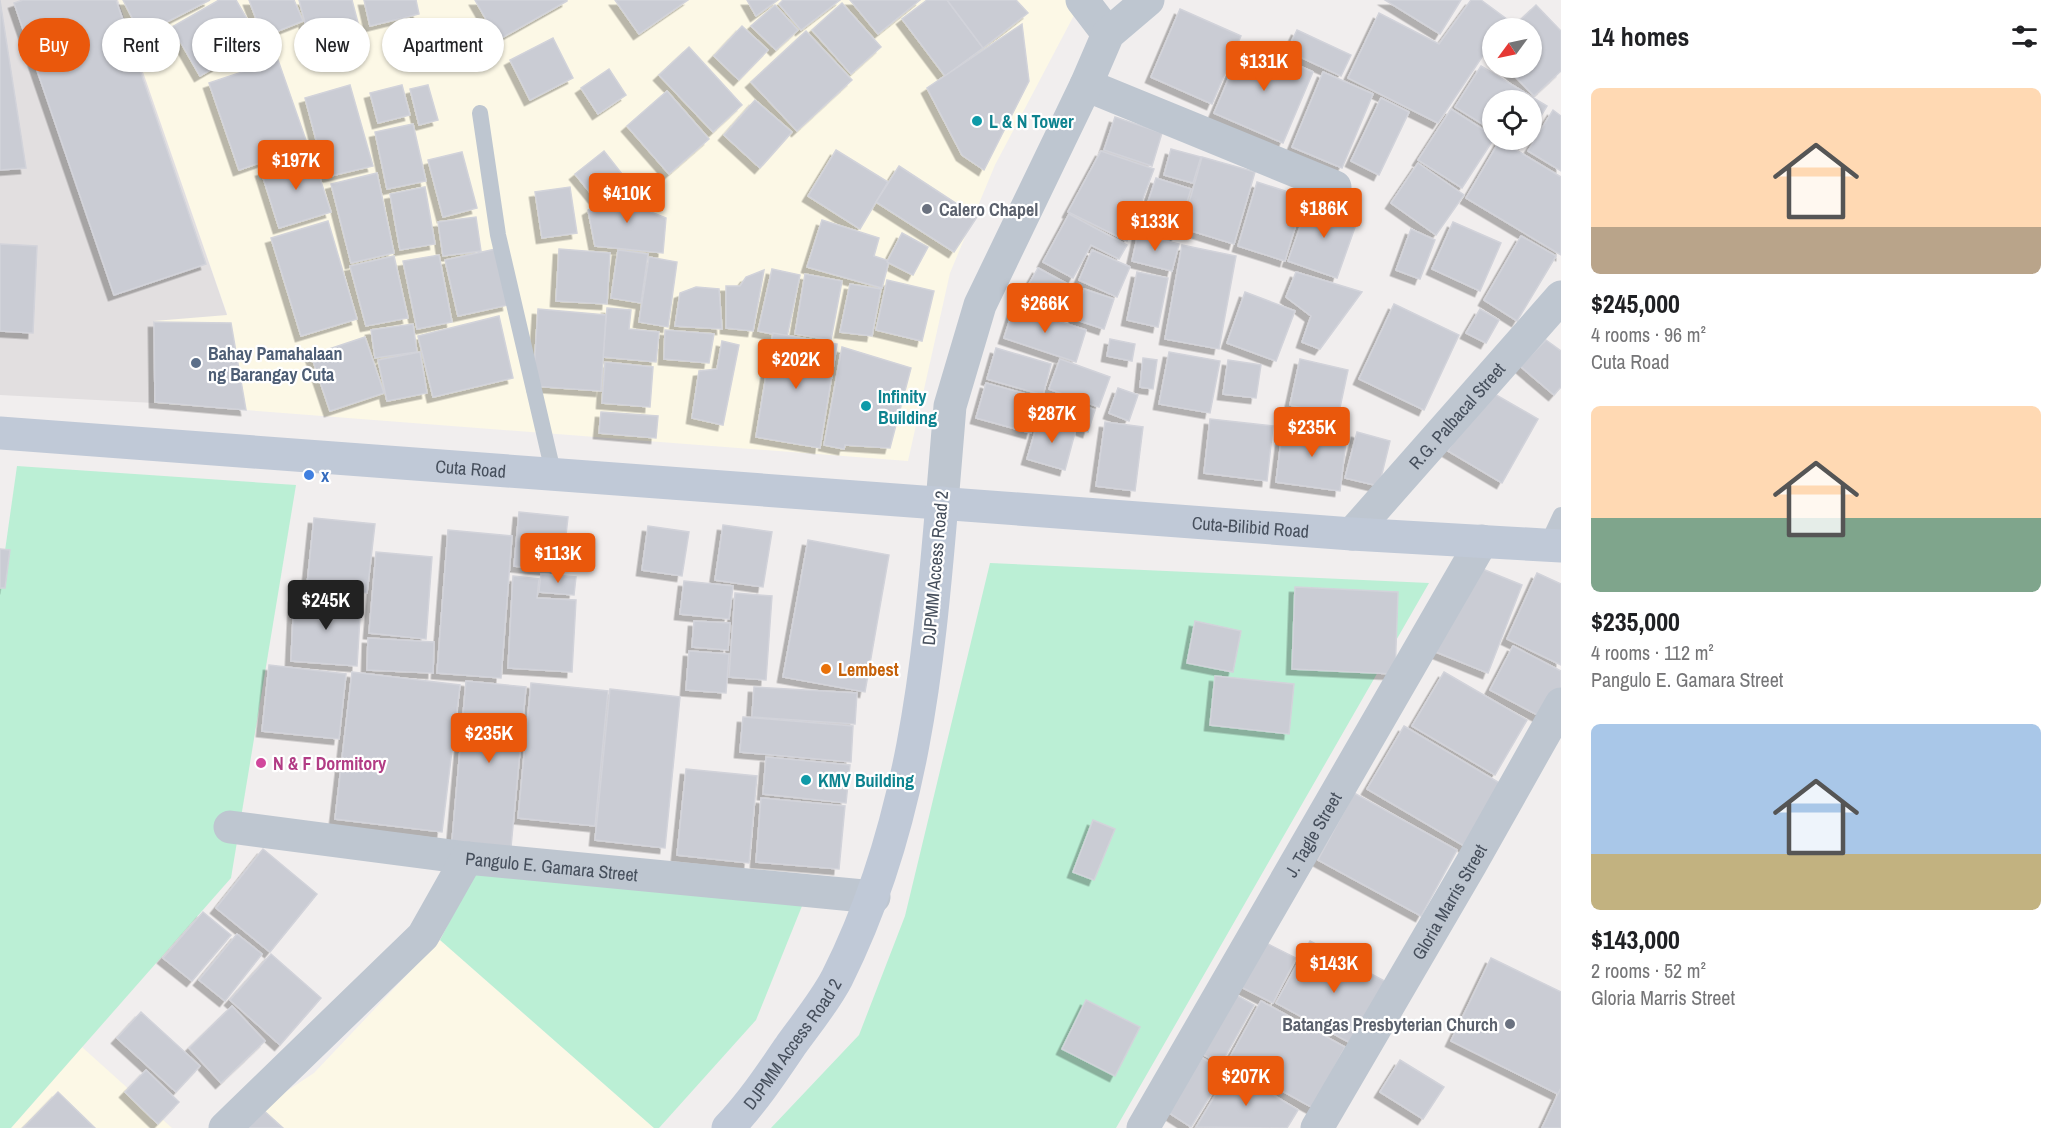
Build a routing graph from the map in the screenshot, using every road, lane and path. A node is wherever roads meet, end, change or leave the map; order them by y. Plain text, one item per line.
1 (1082, 0) edge
2 (1148, 0) edge
3 (1108, 34) junction
4 (1086, 85) junction
5 (480, 113) dead end
6 (1335, 187) dead end
7 (1561, 297) edge
8 (0, 433) edge
9 (554, 476) junction
10 (942, 503) junction
11 (1561, 515) edge
12 (1352, 534) junction
13 (1482, 542) junction
14 (1554, 545) edge
15 (1561, 704) edge
16 (230, 827) dead end
17 (467, 858) junction
18 (874, 897) junction
19 (225, 1128) edge
20 (728, 1128) edge
21 (1143, 1128) edge
22 (1317, 1128) edge

1 - 3 street
2 - 3 street
3 - 4 street, DJPMM Access Road 2
4 - 6 street
4 - 10 street, DJPMM Access Road 2
5 - 9 lane
7 - 12 street, R.G. Palbacal Street
8 - 9 street, Cuta Road
9 - 10 street, Cuta Road
10 - 12 street, Cuta-Bilibid Road
10 - 18 street, DJPMM Access Road 2
11 - 14 lane
12 - 13 street, Cuta-Bilibid Road
13 - 14 street, Cuta-Bilibid Road
13 - 21 street, J. Tagle Street
15 - 22 street, Gloria Marris Street
16 - 17 street, Pangulo E. Gamara Street
17 - 18 street, Pangulo E. Gamara Street
17 - 19 street
18 - 20 street, DJPMM Access Road 2

